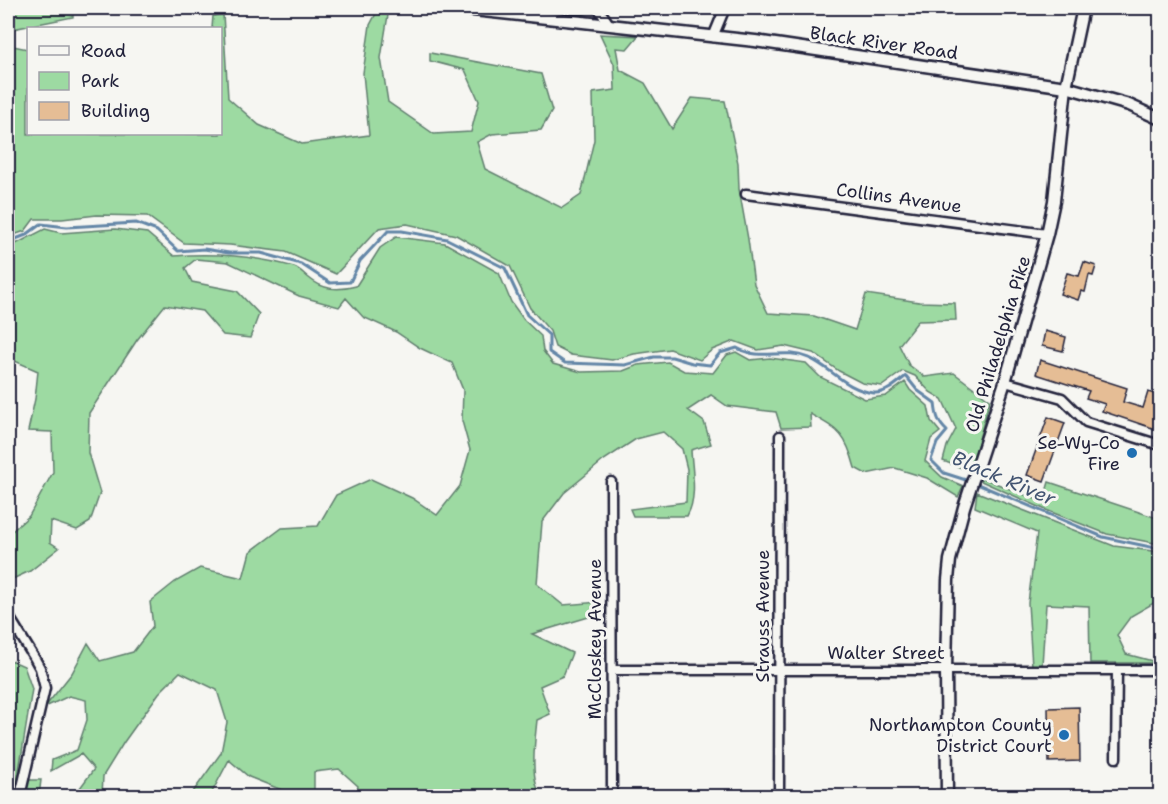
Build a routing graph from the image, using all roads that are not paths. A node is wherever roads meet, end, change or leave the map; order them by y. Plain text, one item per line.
1 (455, 8) edge
2 (598, 8) edge
3 (725, 8) edge
4 (1083, 8) edge
5 (609, 24) junction
6 (713, 36) junction
7 (1066, 87) junction
8 (1161, 119) edge
9 (746, 194) dead end
10 (1047, 234) junction
11 (1005, 382) junction
12 (780, 436) dead end
13 (1161, 445) edge
14 (611, 482) dead end
15 (8, 615) edge
16 (612, 670) junction
17 (779, 670) junction
18 (946, 670) junction
19 (1117, 670) junction
20 (1161, 670) edge
21 (1116, 758) dead end
22 (20, 796) edge
23 (612, 796) edge
24 (779, 796) edge
25 (947, 796) edge

1 - 5 street, Black River Road
2 - 5 street
3 - 6 street
4 - 7 street, Old Philadelphia Pike
5 - 6 street, Black River Road
6 - 7 street, Black River Road
7 - 8 street, Black River Road
7 - 10 street, Old Philadelphia Pike
9 - 10 street, Collins Avenue
10 - 11 street, Old Philadelphia Pike
11 - 13 street
11 - 18 street, Old Philadelphia Pike
12 - 17 street, Strauss Avenue
14 - 16 street, McCloskey Avenue
15 - 22 street
16 - 17 street, Walter Street
16 - 23 street, McCloskey Avenue
17 - 18 street, Walter Street
17 - 24 street, Strauss Avenue
18 - 19 street, Walter Street
18 - 25 street, Old Philadelphia Pike
19 - 20 street, Walter Street
19 - 21 street

